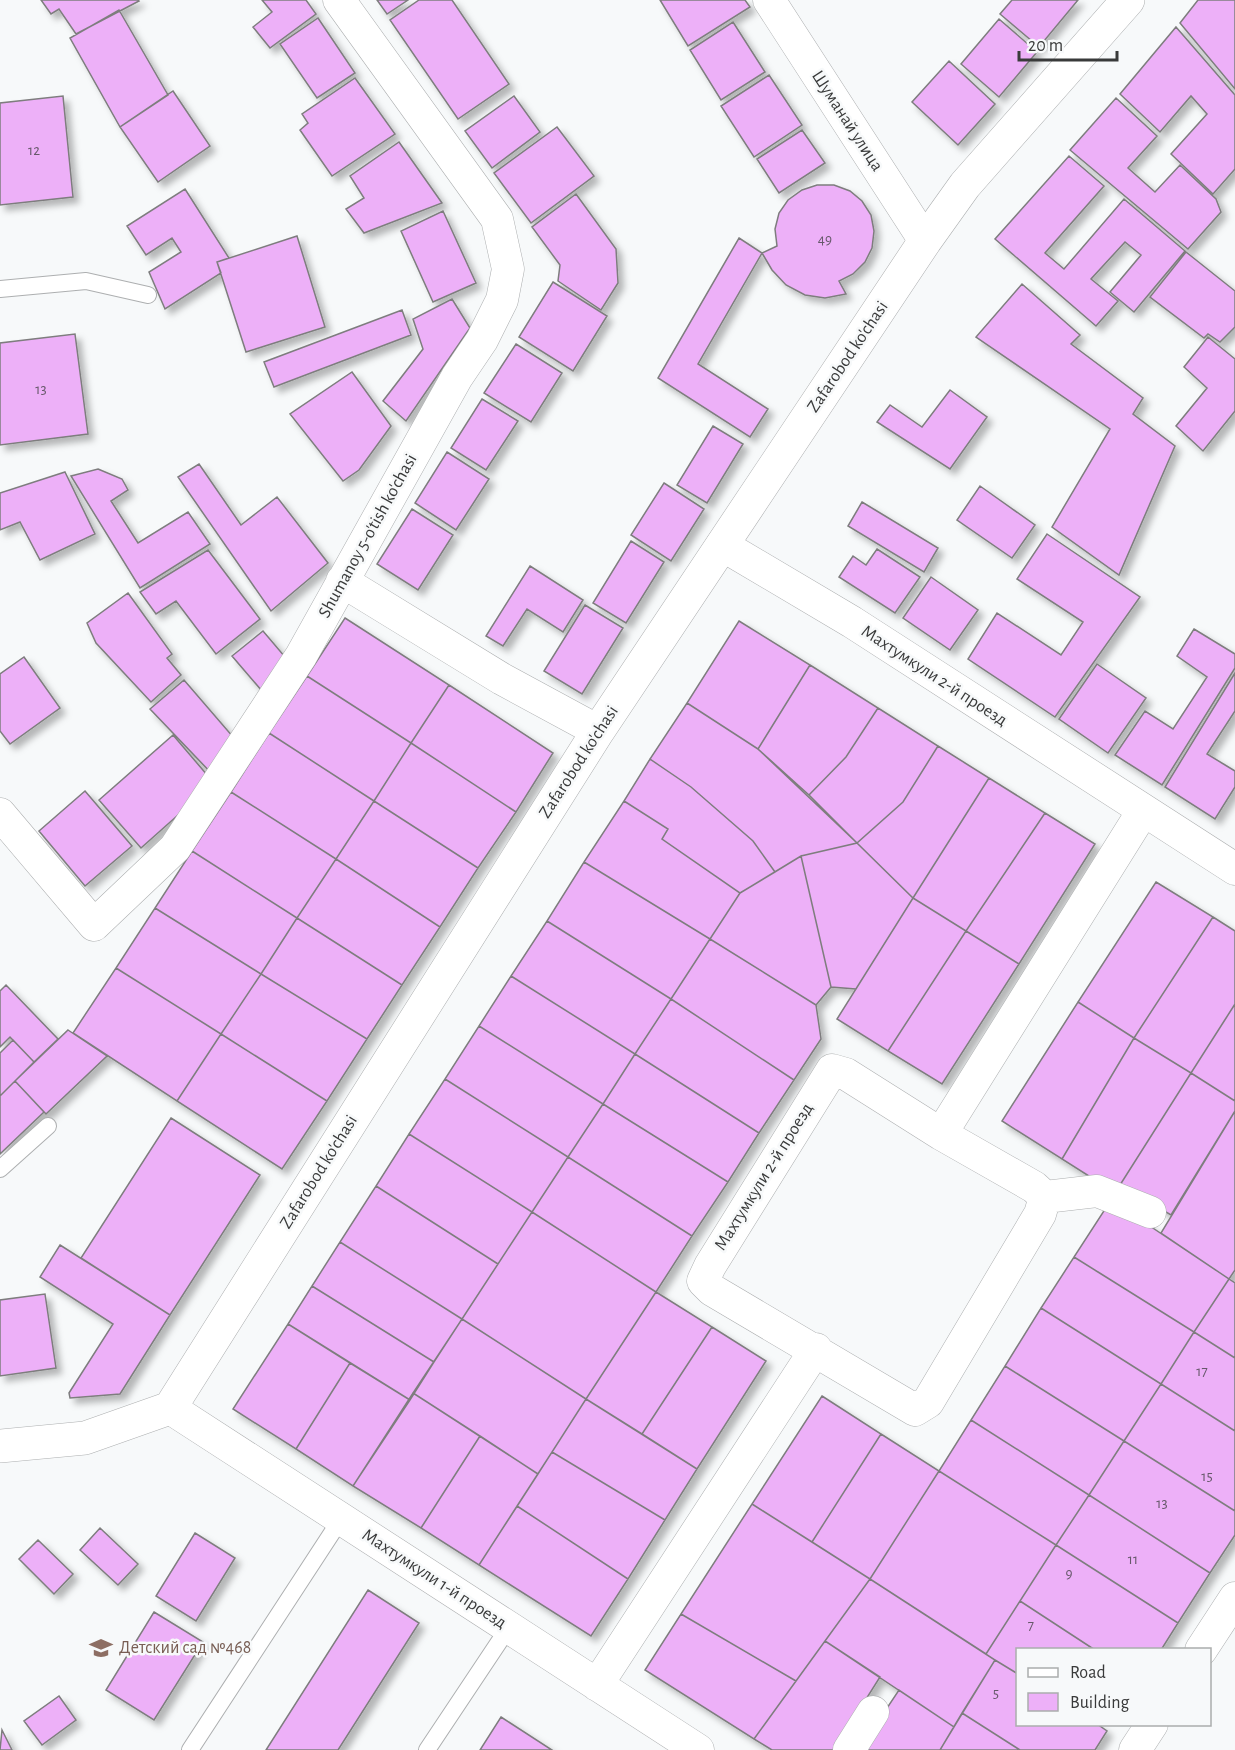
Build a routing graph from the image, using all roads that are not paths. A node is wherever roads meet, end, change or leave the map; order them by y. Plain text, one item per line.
1 (339, 0) edge
2 (769, 0) edge
3 (1128, 0) edge
4 (925, 242) junction
5 (0, 289) edge
6 (148, 295) dead end
7 (722, 545) junction
8 (342, 581) junction
9 (598, 731) junction
10 (1143, 811) junction
11 (0, 814) edge
12 (1231, 858) edge
13 (48, 1126) dead end
14 (940, 1134) junction
15 (0, 1169) edge
16 (1045, 1197) junction
17 (1150, 1212) dead end
18 (816, 1349) junction
19 (170, 1408) junction
20 (0, 1446) edge
21 (341, 1519) junction
22 (1235, 1598) edge
23 (508, 1627) junction
24 (1202, 1648) edge
25 (597, 1685) junction
26 (873, 1712) dead end
27 (1151, 1726) edge
28 (190, 1750) edge
29 (427, 1750) edge
30 (698, 1750) edge
31 (849, 1750) edge
32 (1135, 1750) edge

1 - 8 street, Shumanoy 5-o'tish ko'chasi
2 - 4 street, Шуманай улица
3 - 4 street, Zafarobod ko'chasi
4 - 7 street, Zafarobod ko'chasi
5 - 6 lane
7 - 9 street, Zafarobod ko'chasi
7 - 10 street, Махтумкули 2-й проезд
8 - 9 street
8 - 11 street, Shumanoy 5-o'tish ko'chasi
9 - 19 street, Zafarobod ko'chasi
10 - 12 street, Махтумкули 2-й проезд
10 - 14 street
13 - 15 lane
14 - 16 street, Махтумкули 2-й проезд
14 - 18 street, Махтумкули 2-й проезд
16 - 17 street
16 - 18 street, Махтумкули 2-й проезд
18 - 25 street
19 - 20 street
19 - 21 street, Махтумкули 1-й проезд
21 - 23 street, Махтумкули 1-й проезд
21 - 28 lane
22 - 24 street
23 - 25 street, Махтумкули 1-й проезд
23 - 29 lane
25 - 30 street, Махтумкули 1-й проезд
26 - 31 street
27 - 32 street

